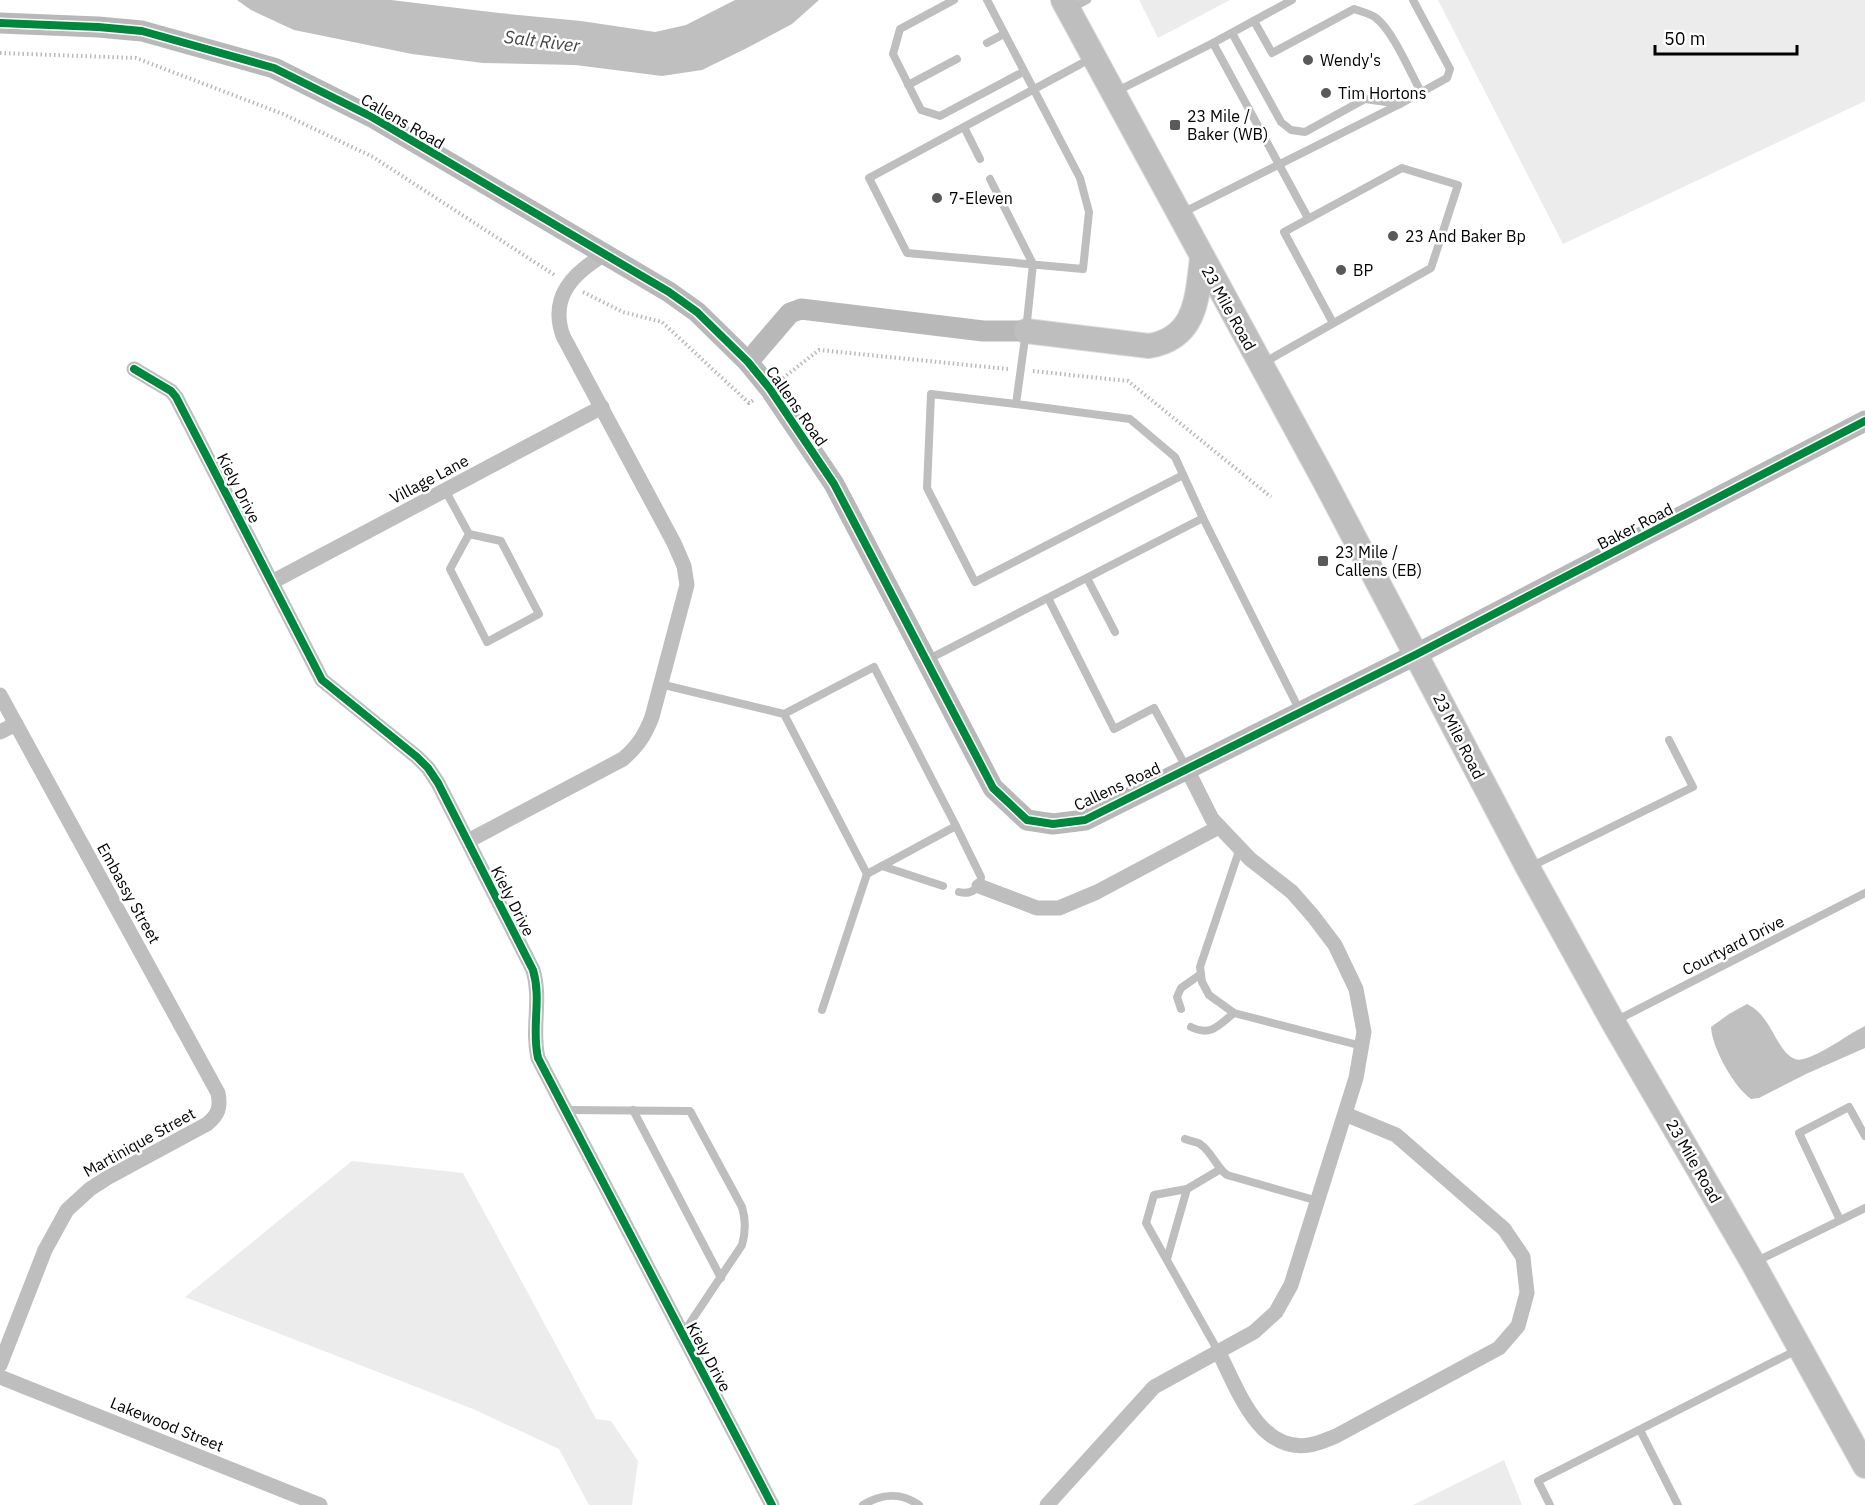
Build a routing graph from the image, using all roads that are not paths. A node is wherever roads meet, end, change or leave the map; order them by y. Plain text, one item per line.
1 (954, 0) edge
2 (987, 0) edge
3 (1292, 0) edge
4 (1413, 0) edge
5 (1073, 3) edge
6 (1254, 21) junction
7 (0, 23) edge
8 (1232, 33) junction
9 (1004, 34) junction
10 (987, 43) dead end
11 (1213, 43) junction
12 (1094, 57) junction
13 (957, 59) dead end
14 (1023, 72) junction
15 (908, 85) junction
16 (1032, 90) junction
17 (1421, 92) junction
18 (1114, 93) junction
19 (1400, 104) junction
20 (963, 127) junction
21 (980, 159) dead end
22 (1277, 164) junction
23 (990, 179) dead end
24 (1179, 215) junction
25 (1308, 218) junction
26 (605, 254) junction
27 (1202, 258) junction
28 (1033, 264) junction
29 (1333, 323) junction
30 (1026, 331) junction
31 (748, 362) junction
32 (1261, 365) junction
33 (134, 369) dead end
34 (1016, 404) junction
35 (602, 407) junction
36 (1865, 421) edge
37 (1183, 475) junction
38 (445, 490) junction
39 (1203, 518) junction
40 (469, 534) junction
41 (1088, 578) junction
42 (272, 582) junction
43 (1048, 598) junction
44 (1115, 632) dead end
45 (1417, 654) junction
46 (926, 661) junction
47 (660, 684) junction
48 (0, 695) edge
49 (1300, 712) junction
50 (784, 714) junction
51 (16, 724) junction
52 (0, 732) edge
53 (1670, 740) dead end
54 (1187, 769) junction
55 (956, 826) junction
56 (1219, 826) junction
57 (468, 841) junction
58 (1240, 848) junction
59 (882, 866) junction
60 (1528, 868) junction
61 (867, 874) junction
62 (943, 886) dead end
63 (979, 886) junction
64 (960, 892) dead end
65 (1865, 893) edge
66 (1201, 974) junction
67 (1181, 1009) dead end
68 (822, 1010) dead end
69 (1234, 1013) junction
70 (1613, 1022) junction
71 (1191, 1027) dead end
72 (1362, 1046) junction
73 (565, 1110) junction
74 (633, 1110) junction
75 (219, 1111) joint
76 (1345, 1113) junction
77 (1865, 1136) edge
78 (1185, 1139) dead end
79 (1219, 1170) junction
80 (1187, 1189) junction
81 (1318, 1201) junction
82 (1865, 1208) edge
83 (1840, 1220) junction
84 (1167, 1259) junction
85 (1753, 1263) junction
86 (721, 1278) junction
87 (682, 1335) junction
88 (1801, 1348) junction
89 (1218, 1351) junction
90 (0, 1365) edge
91 (0, 1377) edge
92 (1640, 1430) junction
93 (1865, 1466) edge
94 (1053, 1502) edge
95 (320, 1505) edge
96 (772, 1505) edge
97 (863, 1505) edge
98 (919, 1505) edge
99 (1550, 1505) edge
100 (1678, 1505) edge

1 - 15 lane
2 - 9 lane
3 - 6 lane
4 - 17 lane
5 - 12 main road, 23 Mile Road
6 - 8 lane
6 - 17 lane
7 - 26 street, Callens Road
8 - 11 lane
8 - 19 lane
9 - 10 lane
9 - 14 lane
11 - 18 lane
11 - 22 lane
12 - 16 lane
12 - 18 main road, 23 Mile Road
13 - 15 lane
14 - 15 lane
14 - 16 lane
16 - 20 lane
16 - 28 lane
17 - 19 lane
18 - 24 main road, 23 Mile Road
19 - 22 lane
20 - 21 lane
20 - 28 lane
22 - 24 lane
22 - 25 lane
23 - 28 lane
24 - 27 main road, 23 Mile Road
25 - 29 lane
25 - 29 lane
26 - 31 street, Callens Road
26 - 35 street
27 - 30 main road
27 - 32 main road, 23 Mile Road
28 - 30 lane
29 - 32 lane
30 - 31 street
30 - 34 lane
31 - 46 street, Callens Road
32 - 45 main road, 23 Mile Road
33 - 42 street, Kiely Drive
34 - 37 lane
34 - 37 lane
35 - 38 street, Village Lane
35 - 47 street
36 - 45 street, Baker Road
37 - 39 lane
38 - 40 lane
38 - 42 street, Village Lane
39 - 41 lane
39 - 49 lane
40 - 40 lane
41 - 43 lane
41 - 44 lane
42 - 57 street, Kiely Drive
43 - 46 lane
43 - 54 lane
45 - 49 street, Callens Road
45 - 60 main road, 23 Mile Road
46 - 54 street, Callens Road
47 - 50 lane
47 - 57 street
48 - 51 street, Embassy Street
49 - 54 street, Callens Road
50 - 55 lane
50 - 61 lane
51 - 52 street
51 - 75 street, Embassy Street
53 - 60 lane
54 - 56 street
55 - 59 lane
55 - 63 lane
56 - 58 street
56 - 63 street
57 - 73 street, Kiely Drive
58 - 66 lane
58 - 72 street
59 - 61 lane
59 - 62 lane
60 - 70 main road, 23 Mile Road
61 - 68 lane
63 - 64 lane
65 - 70 lane, Courtyard Drive
66 - 67 lane
66 - 69 lane
69 - 71 lane
69 - 72 lane
70 - 85 main road, 23 Mile Road
72 - 76 street
73 - 74 lane
73 - 87 street, Kiely Drive
74 - 86 lane
74 - 86 lane
75 - 90 street, Martinique Street
76 - 81 street
76 - 89 street
77 - 83 lane
78 - 79 lane
79 - 80 lane
79 - 81 lane
80 - 84 lane
80 - 84 lane
81 - 89 street
82 - 83 lane
83 - 85 lane
84 - 89 lane
85 - 88 main road, 23 Mile Road
86 - 87 lane
87 - 96 street, Kiely Drive
88 - 92 lane
88 - 93 main road, 23 Mile Road
89 - 94 street
91 - 95 street, Lakewood Street
92 - 99 lane
92 - 100 lane
97 - 98 lane

